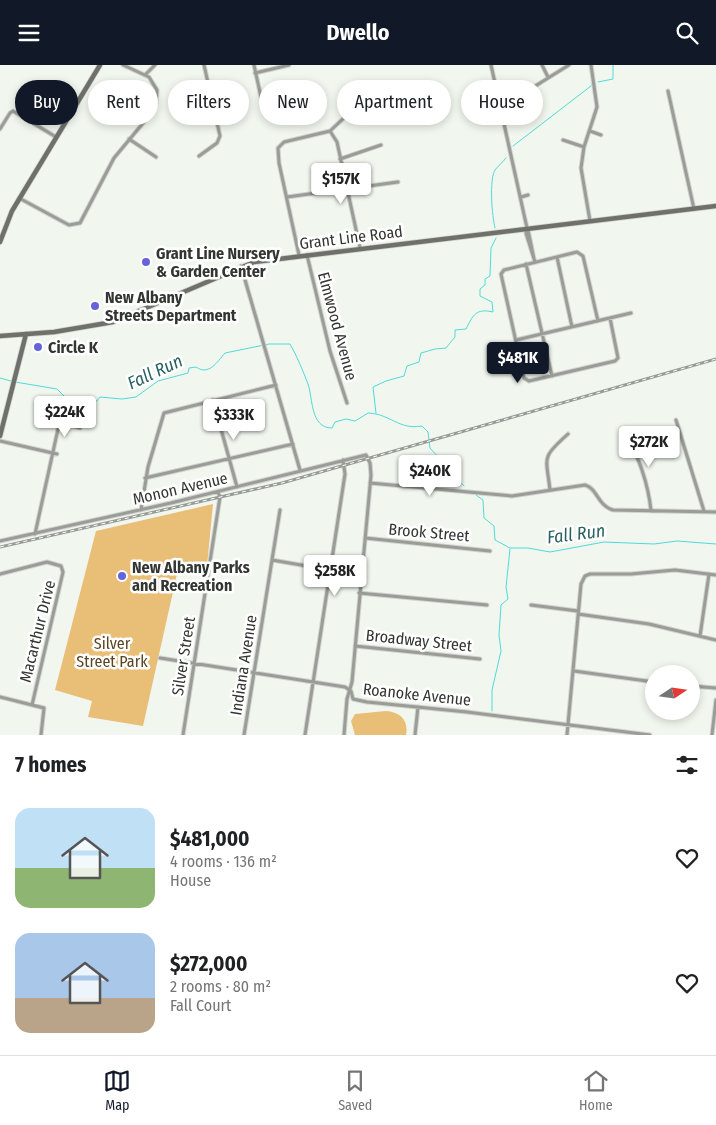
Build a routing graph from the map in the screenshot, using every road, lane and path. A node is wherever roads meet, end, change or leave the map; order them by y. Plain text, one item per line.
1 (100, 65) edge
2 (123, 65) edge
3 (155, 65) edge
4 (204, 65) edge
5 (254, 65) edge
6 (289, 65) edge
7 (491, 65) edge
8 (542, 65) edge
9 (569, 65) edge
10 (591, 65) edge
11 (255, 73) junction
12 (146, 75) junction
13 (548, 77) junction
14 (494, 80) edge
15 (543, 80) edge
16 (259, 90) edge
17 (668, 91) dead end
18 (337, 124) edge
19 (505, 125) edge
20 (0, 129) edge
21 (330, 131) junction
22 (590, 131) junction
23 (601, 135) dead end
24 (56, 137) junction
25 (129, 139) junction
26 (563, 140) dead end
27 (381, 145) dead end
28 (584, 147) junction
29 (199, 156) dead end
30 (156, 157) dead end
31 (340, 159) junction
32 (398, 183) dead end
33 (347, 189) junction
34 (528, 195) dead end
35 (287, 197) junction
36 (521, 197) junction
37 (19, 198) junction
38 (716, 206) edge
39 (694, 209) junction
40 (590, 221) junction
41 (528, 229) junction
42 (0, 242) edge
43 (360, 248) junction
44 (307, 254) junction
45 (299, 255) junction
46 (556, 257) junction
47 (534, 261) junction
48 (526, 265) junction
49 (241, 266) junction
50 (631, 313) dead end
51 (610, 318) junction
52 (598, 321) junction
53 (572, 327) junction
54 (26, 334) junction
55 (542, 334) junction
56 (0, 336) edge
57 (516, 340) junction
58 (552, 376) junction
59 (276, 385) junction
60 (214, 400) junction
61 (347, 403) dead end
62 (676, 420) dead end
63 (80, 428) dead end
64 (568, 434) dead end
65 (0, 436) edge
66 (623, 436) dead end
67 (0, 441) edge
68 (293, 444) junction
69 (52, 452) junction
70 (57, 454) dead end
71 (229, 458) junction
72 (343, 460) junction
73 (300, 470) junction
74 (145, 478) junction
75 (370, 483) junction
76 (237, 487) junction
77 (550, 490) junction
78 (218, 491) junction
79 (280, 509) dead end
80 (141, 510) junction
81 (652, 511) junction
82 (704, 511) junction
83 (716, 511) edge
84 (35, 534) junction
85 (364, 538) junction
86 (0, 541) edge
87 (490, 551) dead end
88 (272, 560) junction
89 (330, 570) junction
90 (0, 574) edge
91 (709, 574) junction
92 (716, 575) edge
93 (359, 593) junction
94 (487, 605) dead end
95 (531, 605) dead end
96 (578, 612) junction
97 (700, 636) junction
98 (716, 640) edge
99 (355, 647) junction
100 (160, 658) dead end
101 (480, 659) dead end
102 (194, 664) junction
103 (574, 671) junction
104 (254, 673) junction
105 (645, 681) edge
106 (313, 682) junction
107 (700, 687) edge
108 (716, 688) edge
109 (350, 690) junction
110 (0, 697) edge
111 (716, 700) edge
112 (32, 705) junction
113 (418, 707) junction
114 (568, 725) junction
115 (624, 733) edge
116 (41, 735) edge
117 (183, 735) edge
118 (244, 735) edge
119 (305, 735) edge
120 (344, 735) edge
121 (414, 735) edge
122 (567, 735) edge
123 (650, 735) edge
124 (712, 735) edge

1 - 24 main road
2 - 12 street
3 - 12 street
4 - 29 street
5 - 11 street
6 - 11 street
7 - 14 street
8 - 13 street
9 - 13 street
10 - 22 street
11 - 16 street
12 - 25 street
13 - 15 street
17 - 39 street
18 - 21 street
19 - 36 street
20 - 24 street
21 - 31 street
21 - 35 street
22 - 23 street
22 - 28 street
24 - 37 main road
25 - 30 street
25 - 37 street
26 - 28 street
27 - 31 street
28 - 40 street
31 - 33 street
32 - 33 street
33 - 35 street
33 - 43 street
34 - 36 street
35 - 45 street
36 - 41 street
37 - 42 main road
38 - 39 main road, Grant Line Road
39 - 40 main road, Grant Line Road
40 - 41 main road, Grant Line Road
41 - 43 main road, Grant Line Road
41 - 47 street
43 - 44 main road, Grant Line Road
44 - 45 main road, Grant Line Road
44 - 61 street, Elmwood Avenue
45 - 49 main road, Grant Line Road
46 - 47 street
46 - 52 street
46 - 53 street
47 - 48 street
48 - 55 street
48 - 57 street
49 - 54 main road, Grant Line Road
49 - 59 street
50 - 51 street
51 - 52 street
51 - 58 street
52 - 53 street
53 - 55 street
54 - 56 main road, Grant Line Road
54 - 65 main road
55 - 57 street
55 - 58 street
57 - 58 street
59 - 60 street
59 - 68 street
60 - 71 street
60 - 74 street
62 - 82 street
63 - 69 street
64 - 77 street
66 - 81 street
67 - 69 street
68 - 71 street
68 - 73 street
69 - 70 street
69 - 84 street
71 - 74 street
71 - 76 street
72 - 73 street, Monon Avenue
72 - 75 street, Monon Avenue
72 - 89 street
73 - 76 street, Monon Avenue
74 - 80 street
75 - 77 street
75 - 85 street
76 - 78 street, Monon Avenue
77 - 81 street
78 - 80 street, Monon Avenue
78 - 102 street, Silver Street
79 - 88 street, Indiana Avenue
80 - 84 street, Monon Avenue
81 - 82 street
82 - 83 street
84 - 86 street, Monon Avenue
85 - 87 street, Brook Street
85 - 93 street
88 - 89 street
88 - 104 street, Indiana Avenue
89 - 106 street
90 - 112 street, Macarthur Drive
91 - 92 street
91 - 96 street
91 - 97 street
93 - 94 street
93 - 99 street
95 - 96 street
96 - 97 street
96 - 103 street
97 - 98 street
99 - 101 street, Broadway Street
99 - 109 street
100 - 102 street, Roanoke Avenue
102 - 104 street, Roanoke Avenue
102 - 117 street, Silver Street
103 - 105 street
103 - 114 street
104 - 106 street, Roanoke Avenue
104 - 118 street, Indiana Avenue
106 - 109 street, Roanoke Avenue
106 - 119 street
107 - 108 street
109 - 113 street, Roanoke Avenue
109 - 120 street
110 - 112 street
111 - 124 street
112 - 116 street
113 - 114 street, Roanoke Avenue
113 - 121 street
114 - 115 street, Roanoke Avenue
114 - 122 street
115 - 123 street, Roanoke Avenue

